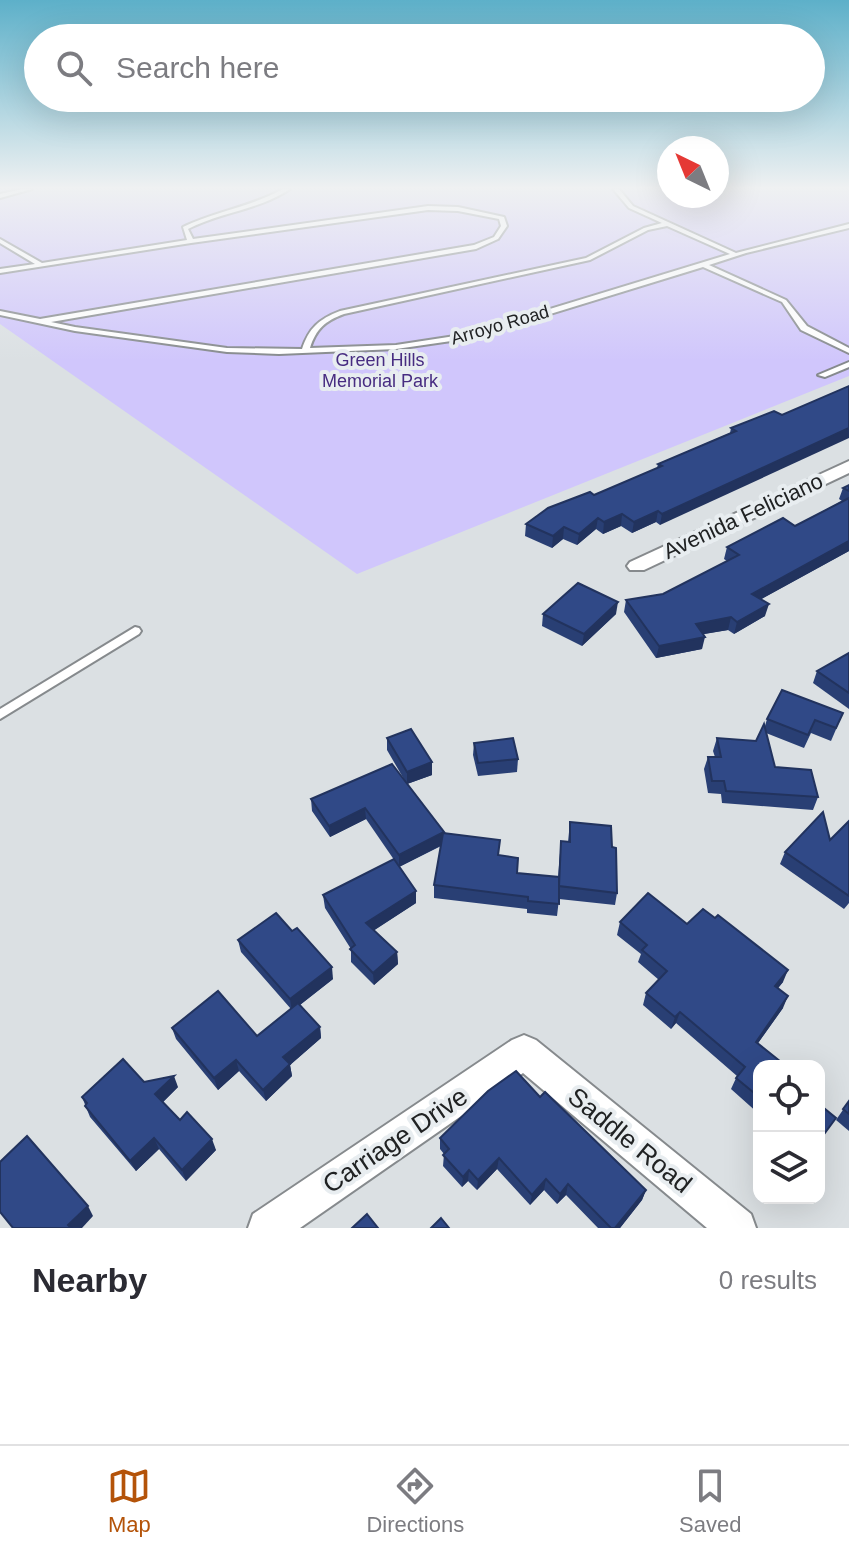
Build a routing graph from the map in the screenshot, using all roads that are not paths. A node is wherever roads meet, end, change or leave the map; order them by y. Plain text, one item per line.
1 (9, 246) edge
2 (156, 246) edge
3 (478, 246) edge
4 (613, 246) edge
5 (716, 246) edge
6 (770, 246) edge
7 (736, 255) junction
8 (40, 264) junction
9 (703, 265) junction
10 (0, 271) edge
11 (0, 313) edge
12 (37, 322) junction
13 (305, 351) junction
14 (849, 351) edge
15 (849, 364) edge
16 (822, 375) dead end
17 (849, 466) edge
18 (637, 566) dead end
19 (135, 631) dead end
20 (0, 715) edge
21 (524, 1052) joint
22 (267, 1228) edge
23 (737, 1228) edge

1 - 8 lane
2 - 8 lane
3 - 12 lane
4 - 13 lane
5 - 7 lane
6 - 7 lane, Arroyo Road
7 - 9 lane, Arroyo Road
8 - 10 lane
9 - 13 lane, Arroyo Road
9 - 14 lane
11 - 12 lane, Arroyo Road
12 - 13 lane, Arroyo Road
15 - 16 lane
17 - 18 street, Avenida Feliciano
19 - 20 lane
21 - 22 street, Carriage Drive
21 - 23 street, Saddle Road

